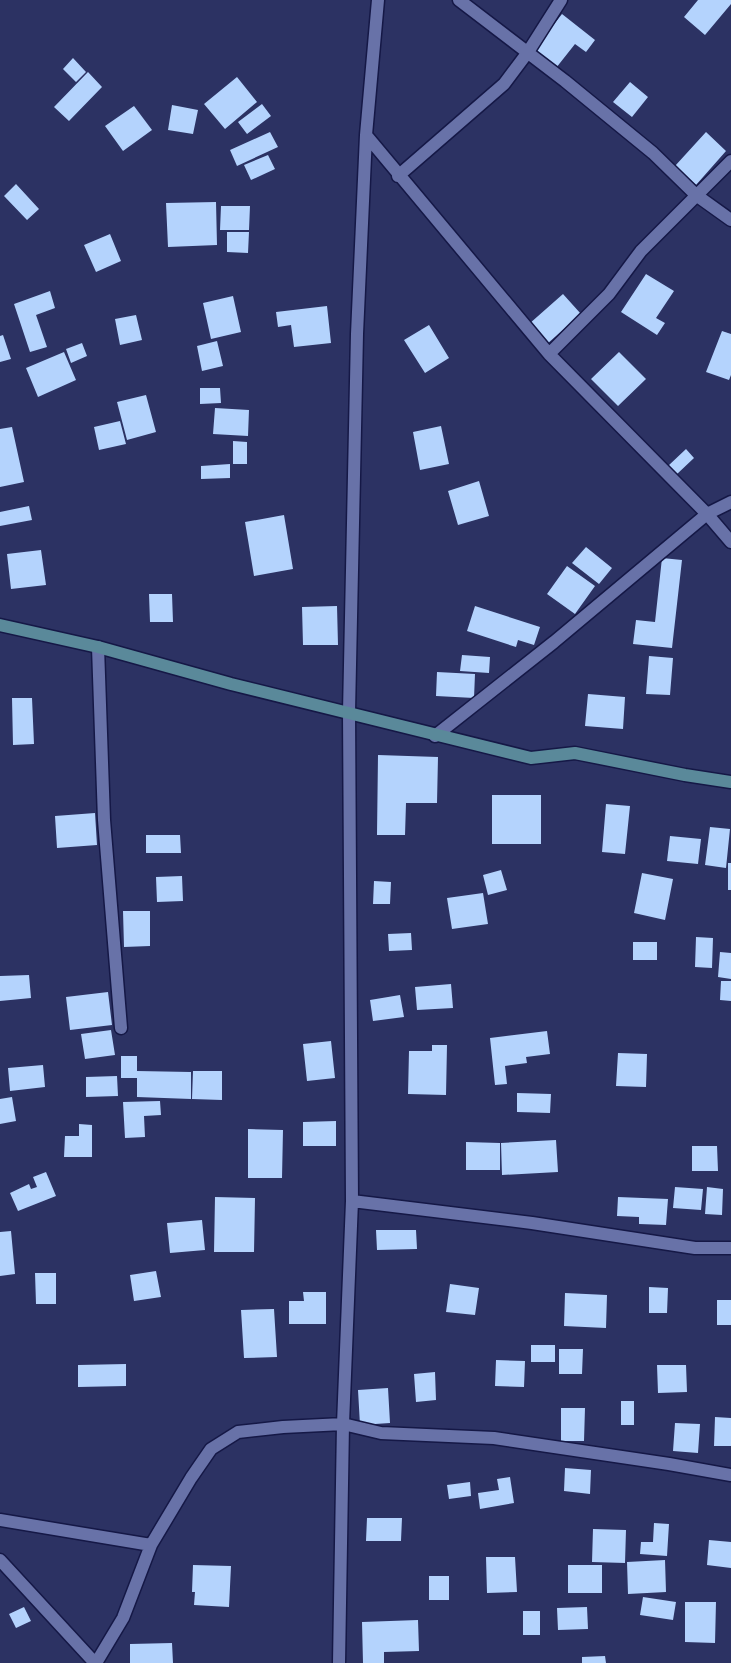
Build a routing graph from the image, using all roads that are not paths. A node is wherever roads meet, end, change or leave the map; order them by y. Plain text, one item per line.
1 (378, 0) edge
2 (459, 0) edge
3 (561, 0) edge
4 (528, 52) junction
5 (366, 135) junction
6 (731, 162) edge
7 (398, 176) junction
8 (696, 195) junction
9 (731, 220) edge
10 (549, 354) junction
11 (731, 502) edge
12 (707, 514) junction
13 (731, 542) edge
14 (1, 622) edge
15 (98, 648) junction
16 (349, 712) junction
17 (435, 736) junction
18 (731, 782) edge
19 (121, 1028) dead end
20 (352, 1201) junction
21 (731, 1248) edge
22 (343, 1424) junction
23 (731, 1475) edge
24 (0, 1520) edge
25 (151, 1544) junction
26 (0, 1560) edge
27 (96, 1663) edge
28 (339, 1663) edge

1 - 5 street
2 - 4 street
3 - 4 street
4 - 7 street
4 - 8 street
5 - 7 street
5 - 16 street
6 - 8 street
7 - 10 street
8 - 9 street
8 - 10 street
10 - 12 street
11 - 12 street
12 - 13 street
12 - 17 street
14 - 15 street
15 - 16 street
15 - 19 street
16 - 17 street
16 - 20 street
17 - 18 street
20 - 21 street
20 - 22 street
22 - 23 street
22 - 25 street
22 - 28 street
24 - 25 street
25 - 27 street
26 - 27 street

